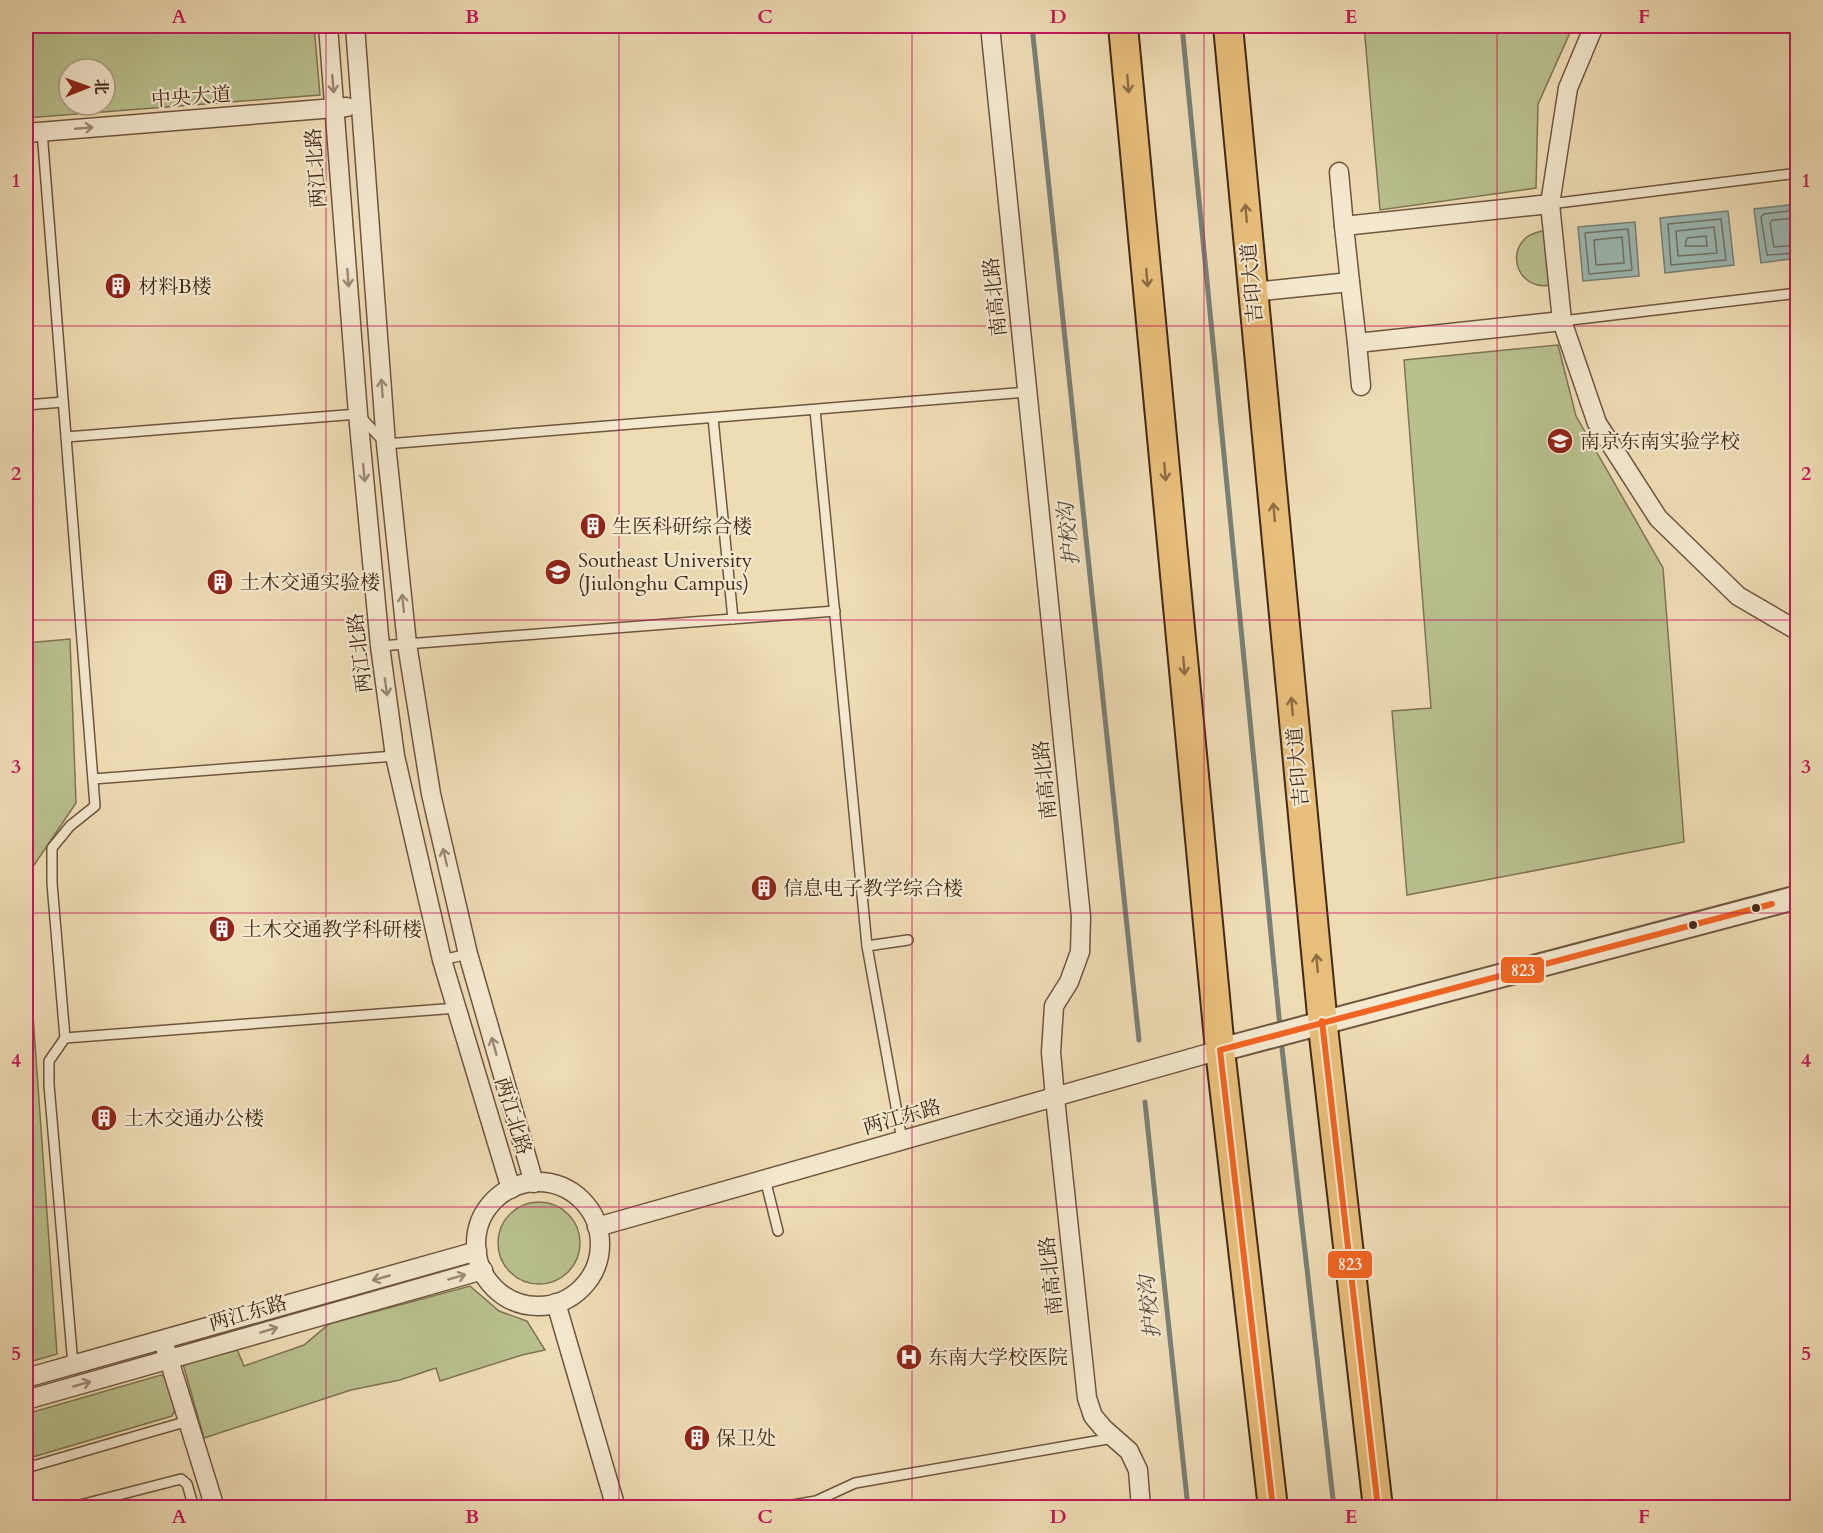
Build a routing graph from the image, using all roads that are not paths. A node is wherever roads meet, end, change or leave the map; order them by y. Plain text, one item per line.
1 (328, 26) edge
2 (355, 26) edge
3 (990, 26) edge
4 (1123, 26) edge
5 (1228, 26) edge
6 (1594, 26) edge
7 (361, 106) junction
8 (334, 108) junction
9 (34, 132) edge
10 (1339, 172) dead end
11 (1797, 173) edge
12 (1550, 204) junction
13 (1344, 226) junction
14 (1350, 282) junction
15 (1253, 292) junction
16 (1797, 293) edge
17 (1562, 321) junction
18 (1357, 343) junction
19 (1361, 386) dead end
20 (1027, 392) junction
21 (63, 402) junction
22 (26, 405) edge
23 (815, 410) junction
24 (358, 414) junction
25 (713, 418) junction
26 (66, 437) junction
27 (386, 444) junction
28 (834, 611) junction
29 (733, 619) junction
30 (1797, 631) edge
31 (407, 644) junction
32 (381, 646) junction
33 (395, 756) junction
34 (93, 779) junction
35 (1797, 897) edge
36 (908, 940) dead end
37 (867, 946) junction
38 (468, 954) junction
39 (442, 960) junction
40 (457, 1008) junction
41 (1322, 1021) junction
42 (65, 1038) junction
43 (1220, 1050) junction
44 (1055, 1098) junction
45 (902, 1140) junction
46 (765, 1179) junction
47 (534, 1182) junction
48 (511, 1188) junction
49 (597, 1227) junction
50 (778, 1231) dead end
51 (477, 1251) junction
52 (483, 1270) junction
53 (556, 1303) junction
54 (163, 1339) junction
55 (169, 1358) junction
56 (73, 1365) junction
57 (26, 1378) edge
58 (26, 1400) edge
59 (188, 1421) junction
60 (1115, 1438) junction
61 (26, 1468) edge
62 (68, 1508) edge
63 (194, 1508) edge
64 (215, 1508) edge
65 (616, 1508) edge
66 (776, 1508) edge
67 (1141, 1508) edge
68 (1273, 1508) edge
69 (1378, 1508) edge

1 -> 8 street, 两江北路
2 - 7 street, 两江北路
3 - 20 street, 南高北路
4 -> 43 main road
15 -> 5 main road, 吉印大道
6 - 12 street
7 - 8 street, 中央大道
27 -> 7 street, 两江北路
9 -> 8 street, 中央大道
8 -> 24 street, 两江北路
9 - 21 lane
10 - 13 street
11 - 12 lane
12 - 13 street
12 - 17 street
13 - 14 street
14 - 15 street
14 - 18 street
41 -> 15 main road, 吉印大道
16 - 17 lane
17 - 18 street
17 - 30 street
18 - 19 street
20 - 23 lane
20 - 44 street, 南高北路
21 - 22 lane
21 - 26 lane
23 - 25 lane
23 - 28 lane
24 - 26 lane
24 - 27 lane
24 -> 32 street, 两江北路
25 - 27 lane
25 - 29 lane
26 - 34 lane
31 -> 27 street, 两江北路
28 - 29 lane
28 - 37 lane
29 - 31 lane
31 - 32 lane
38 -> 31 street, 两江北路
32 -> 33 street, 两江北路
33 - 34 lane
33 - 39 street, 两江北路
34 - 42 lane
35 - 41 street
36 - 37 lane
37 - 45 lane
38 - 39 lane
47 -> 38 street, 两江北路
39 - 40 street, 两江北路
40 - 42 lane
40 - 48 street, 两江北路
41 - 43 street
41 - 69 main road, 吉印大道
42 - 56 lane
43 - 44 street, 两江东路
43 - 68 main road
44 - 45 street, 两江东路
44 - 60 street, 南高北路
45 - 46 street, 两江东路
46 - 49 street, 两江东路
46 - 50 lane
47 - 48 street
47 - 49 street
48 - 51 street
49 - 53 street
51 - 52 street
51 -> 54 street, 两江东路
52 - 53 street
55 -> 52 street, 两江东路
53 - 65 street
54 - 55 street
54 - 56 street, 两江东路
58 -> 55 street, 两江东路
55 - 59 street
56 - 57 street, 两江东路
59 - 61 lane
59 - 64 street
60 - 66 lane
60 - 67 street, 南高北路
62 - 63 lane

